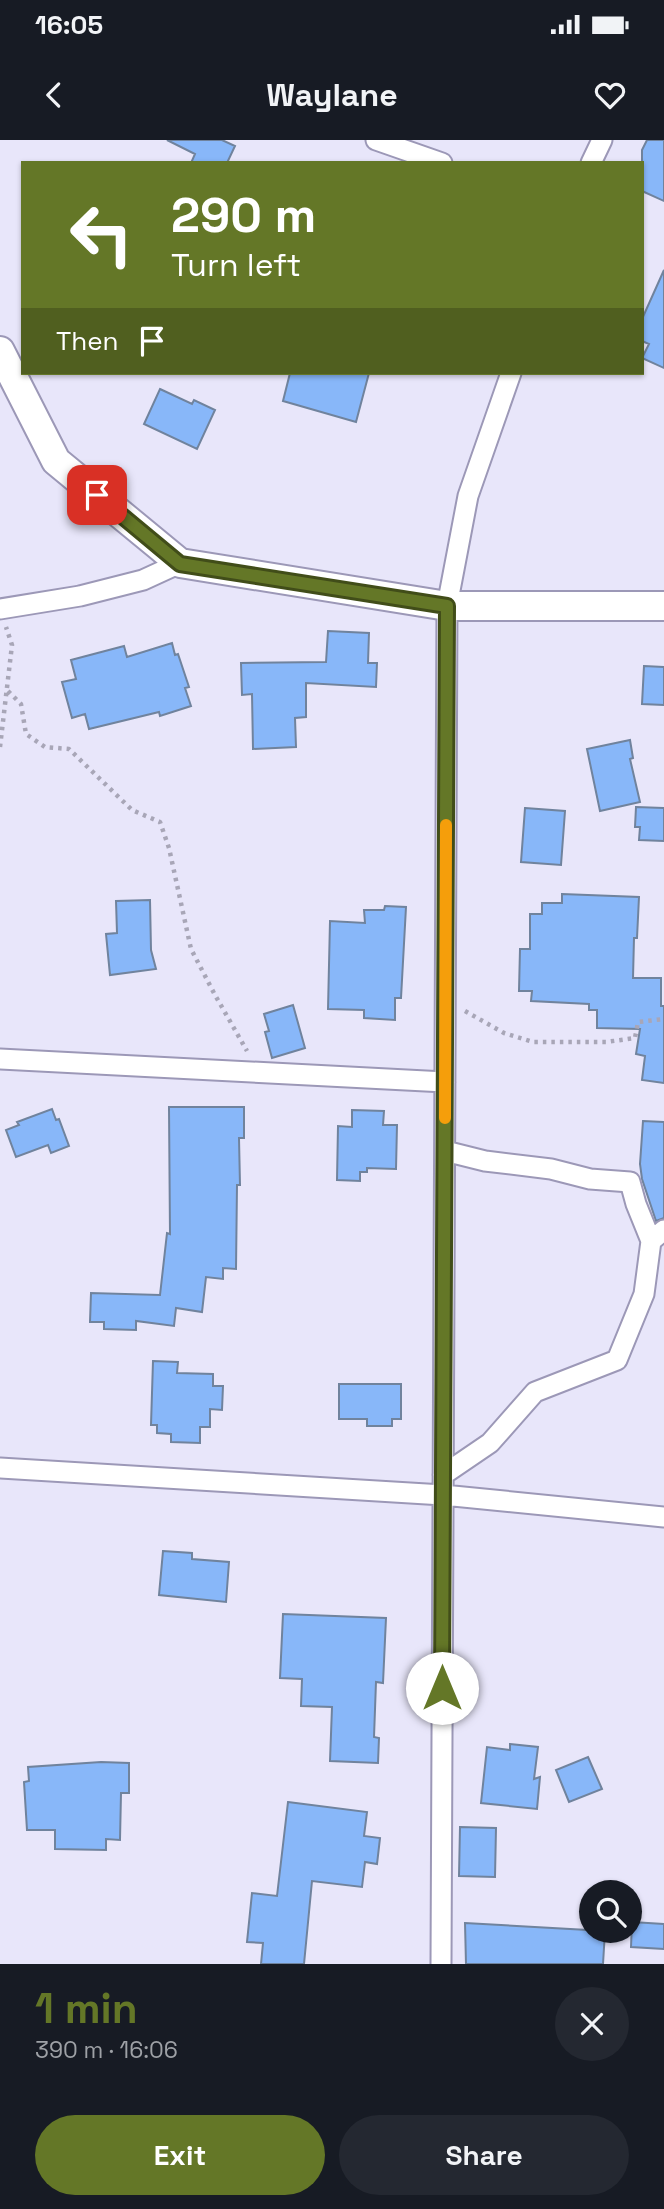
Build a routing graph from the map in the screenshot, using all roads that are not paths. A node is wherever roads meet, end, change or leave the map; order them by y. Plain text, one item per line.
1 (376, 140) edge
2 (602, 140) edge
3 (436, 161) edge
4 (592, 161) edge
5 (0, 351) edge
6 (510, 375) edge
7 (180, 564) junction
8 (447, 606) junction
9 (664, 606) edge
10 (0, 609) edge
11 (0, 1059) edge
12 (445, 1082) junction
13 (445, 1151) junction
14 (658, 1236) edge
15 (0, 1468) edge
16 (443, 1475) junction
17 (443, 1495) junction
18 (664, 1517) edge
19 (440, 1964) edge

1 - 3 street
2 - 4 street
5 - 7 street
6 - 8 street
7 - 8 street
7 - 10 street
8 - 9 street
8 - 12 street
11 - 12 street
12 - 13 street
13 - 14 street
13 - 16 street
14 - 16 street
15 - 17 street
16 - 17 street
17 - 18 street
17 - 19 street

